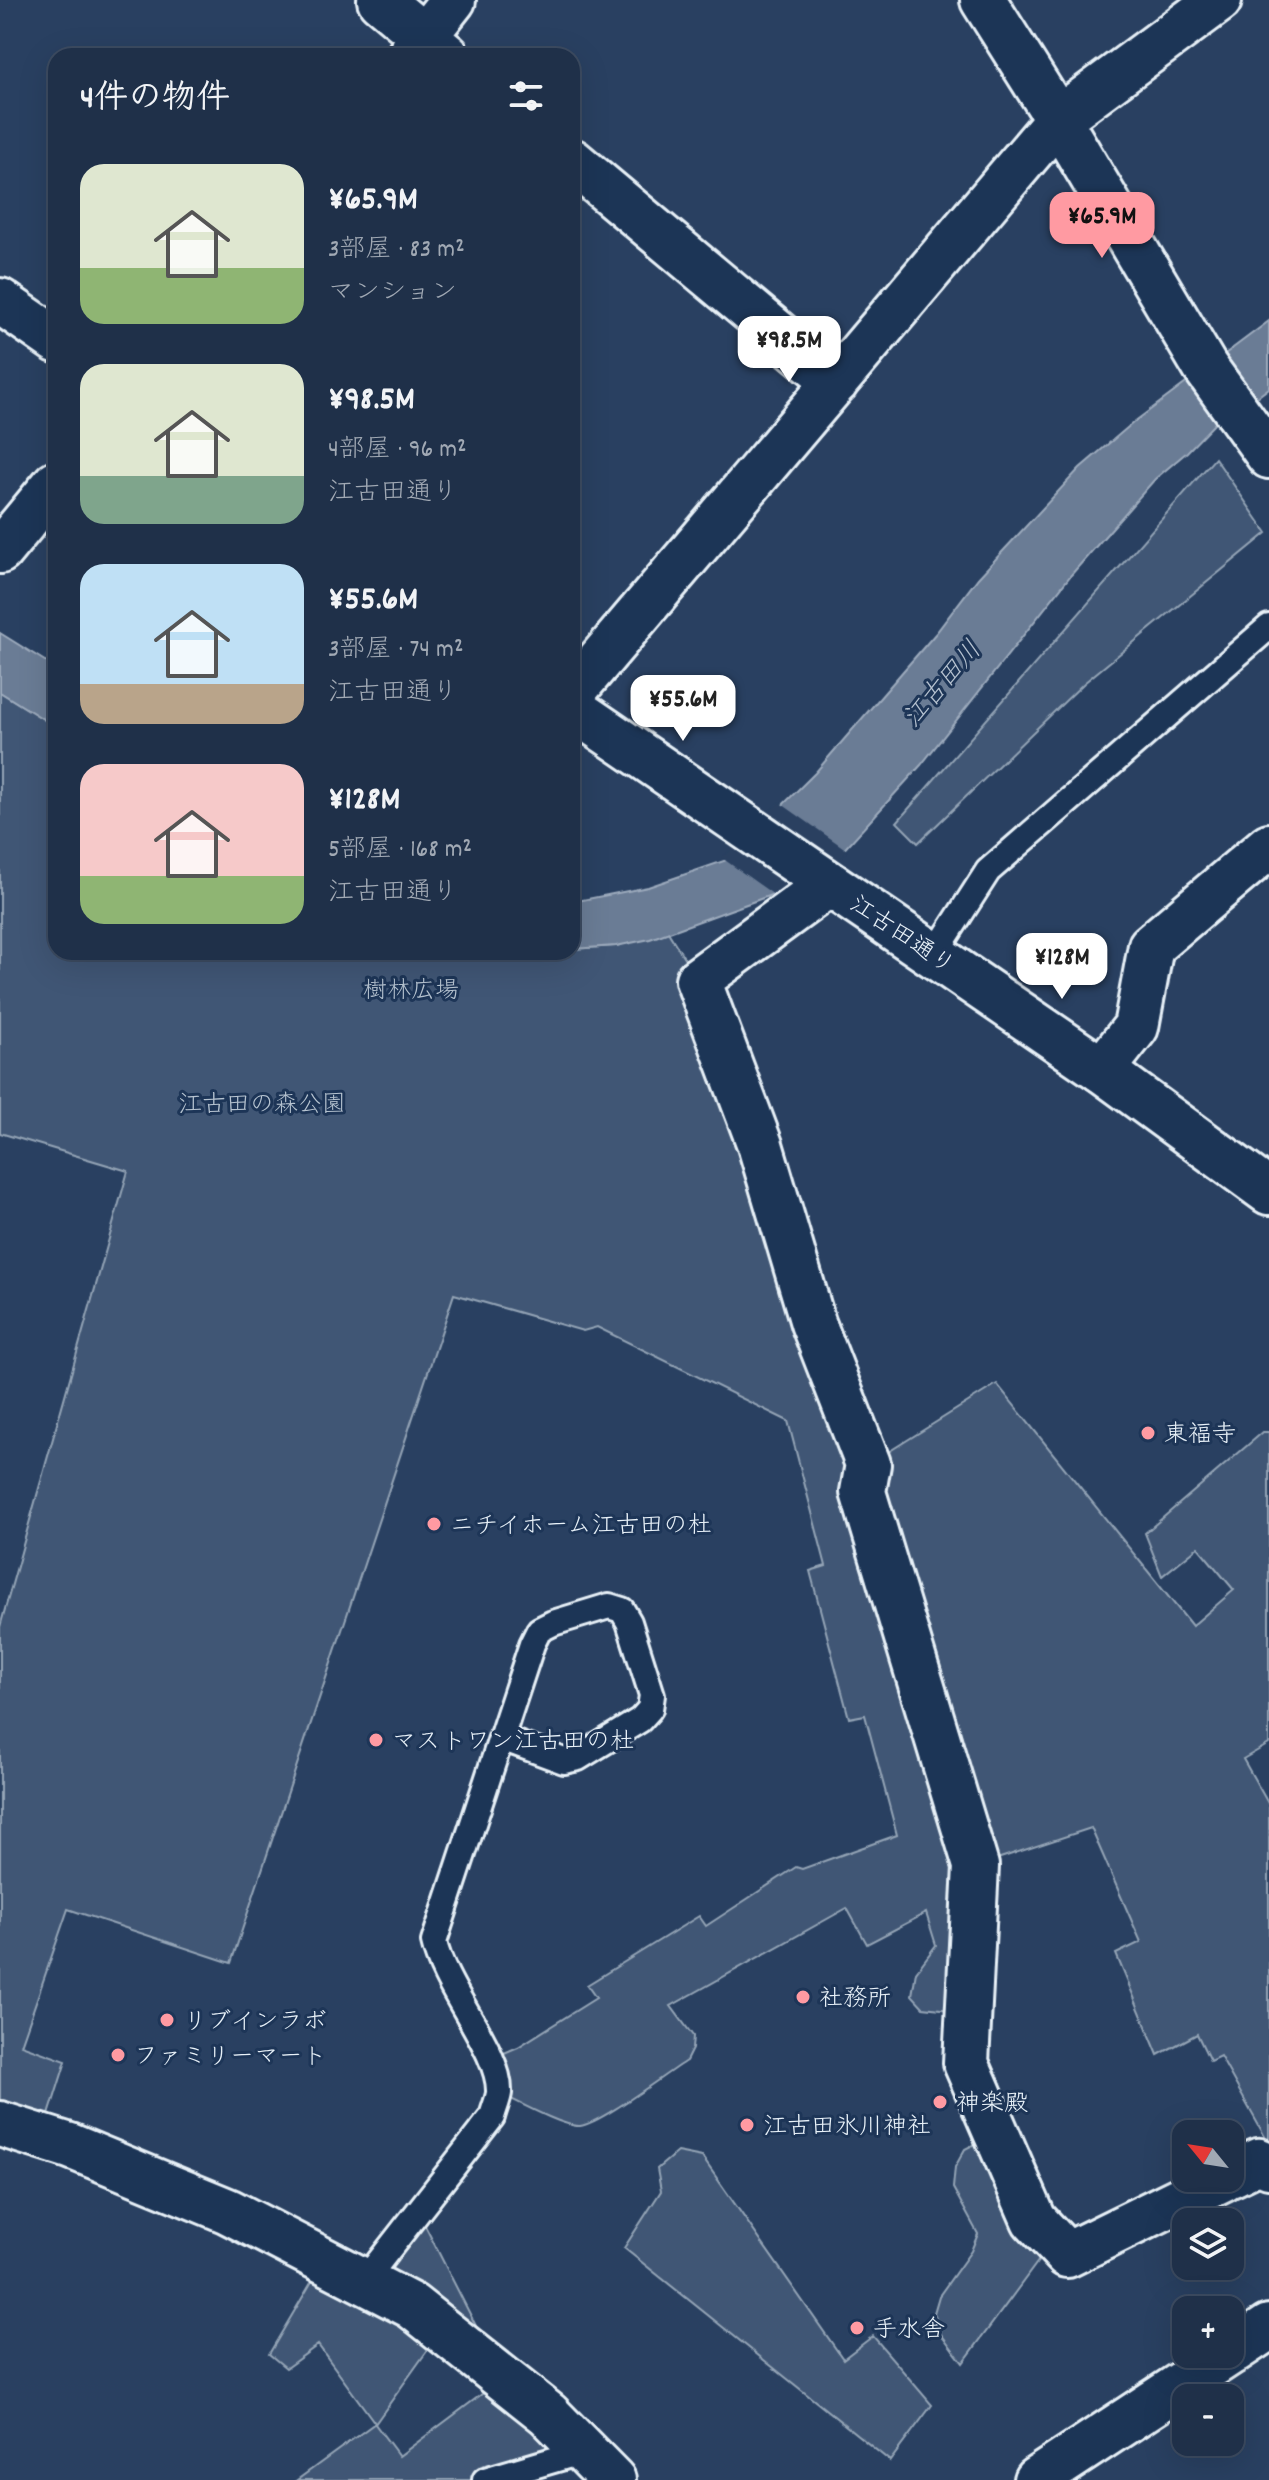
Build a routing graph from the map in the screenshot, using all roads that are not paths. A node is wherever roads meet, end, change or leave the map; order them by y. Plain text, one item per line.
1 (380, 0) edge
2 (453, 0) edge
3 (983, 0) edge
4 (1219, 0) edge
5 (424, 48) edge
6 (427, 48) edge
7 (1058, 119) junction
8 (580, 168) edge
9 (0, 301) edge
10 (48, 334) edge
11 (836, 382) junction
12 (1264, 436) edge
13 (48, 493) edge
14 (0, 551) edge
15 (1269, 627) edge
16 (580, 684) edge
17 (580, 713) edge
18 (1269, 846) edge
19 (820, 877) junction
20 (934, 955) junction
21 (1102, 1070) junction
22 (1269, 1192) edge
23 (502, 1738) junction
24 (0, 2124) edge
25 (1269, 2166) edge
26 (1244, 2168) edge
27 (1195, 2192) edge
28 (364, 2281) junction
29 (1269, 2327) edge
30 (1244, 2343) edge
31 (1206, 2368) edge
32 (598, 2466) edge
33 (485, 2480) edge
34 (1036, 2480) edge

1 - 5 street
2 - 6 street
3 - 7 street
4 - 7 street
7 - 11 street
7 - 12 street
8 - 11 street
9 - 10 street
11 - 16 street
13 - 14 street
15 - 20 lane
17 - 19 street, 江古田通り
18 - 21 street
19 - 20 street, 江古田通り
19 - 27 street
20 - 21 street, 江古田通り
21 - 22 street, 江古田通り
23 - 23 lane
23 - 28 lane
24 - 28 street
25 - 26 street
28 - 32 street
29 - 30 street
31 - 34 street
32 - 33 lane

